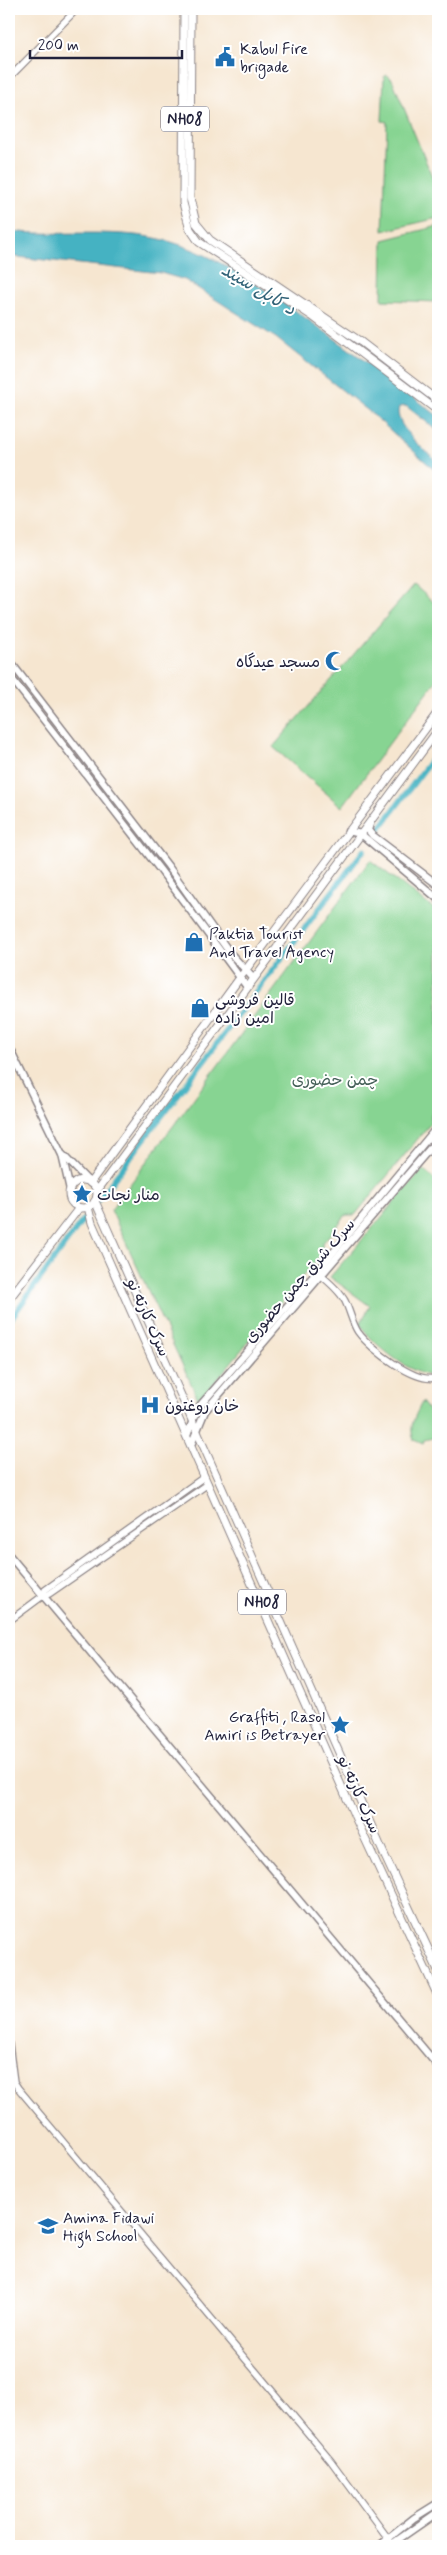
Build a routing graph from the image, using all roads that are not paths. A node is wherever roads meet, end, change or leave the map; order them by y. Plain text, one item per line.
1 (77, 9) edge
2 (184, 9) edge
3 (191, 9) edge
4 (9, 78) edge
5 (438, 401) edge
6 (438, 411) edge
7 (9, 660) edge
8 (9, 675) edge
9 (438, 712) edge
10 (438, 730) edge
11 (382, 785) junction
12 (395, 788) junction
13 (370, 821) junction
14 (348, 831) junction
15 (361, 834) junction
16 (438, 885) edge
17 (438, 898) edge
18 (245, 971) junction
19 (253, 978) junction
20 (238, 979) junction
21 (246, 987) junction
22 (9, 1047) edge
23 (438, 1126) edge
24 (438, 1139) edge
25 (62, 1155) junction
26 (89, 1182) junction
27 (70, 1190) junction
28 (97, 1191) junction
29 (95, 1201) junction
30 (72, 1202) junction
31 (88, 1207) junction
32 (79, 1208) junction
33 (66, 1224) junction
34 (319, 1274) junction
35 (9, 1299) edge
36 (438, 1377) edge
37 (192, 1418) junction
38 (198, 1430) junction
39 (187, 1436) junction
40 (191, 1445) junction
41 (204, 1477) junction
42 (208, 1484) junction
43 (9, 1555) edge
44 (44, 1595) junction
45 (9, 1621) edge
46 (438, 1970) edge
47 (438, 1996) edge
48 (9, 2044) edge
49 (438, 2066) edge
50 (438, 2503) edge
51 (438, 2512) edge
52 (389, 2542) edge
53 (379, 2546) edge

1 - 4 street
2 - 6 highway, NH08
3 - 5 highway, NH08
7 - 18 main road
8 - 20 main road
9 - 11 highway
10 - 12 highway
11 - 12 highway
11 - 14 highway
12 - 13 highway
13 - 15 highway
13 - 16 main road
14 - 15 main road
14 - 18 highway
15 - 17 main road
15 - 19 highway
18 - 19 main road
18 - 20 highway
19 - 21 highway
20 - 21 main road
20 - 26 highway
21 - 28 highway
22 - 25 main road
23 - 34 main road, سرک شرق چمن حضوری
24 - 34 main road, سرک شرق چمن حضوری
25 - 26 main road
25 - 27 main road
26 - 27 highway
26 - 28 highway
27 - 30 highway
28 - 29 highway
29 - 31 highway
29 - 37 highway, سرک کارته نو / NH08
30 - 32 highway
30 - 33 highway
31 - 32 highway
31 - 39 highway, سرک کارته نو / NH08
32 - 33 highway
33 - 35 highway
34 - 36 street
34 - 37 main road, سرک شرق چمن حضوری
34 - 38 main road, سرک شرق چمن حضوری
37 - 38 highway, سرک کارته نو / NH08
37 - 39 main road
38 - 40 main road, سرک شرق چمن حضوری
38 - 46 highway, سرک کارته نو / NH08
39 - 40 highway, سرک کارته نو / NH08
40 - 41 highway, سرک کارته نو / NH08
41 - 42 highway, سرک کارته نو / NH08
41 - 44 street
42 - 44 street
42 - 47 highway, سرک کارته نو / NH08
43 - 44 main road
44 - 45 street
44 - 49 main road
48 - 52 street
50 - 52 main road
51 - 52 main road
52 - 53 main road

